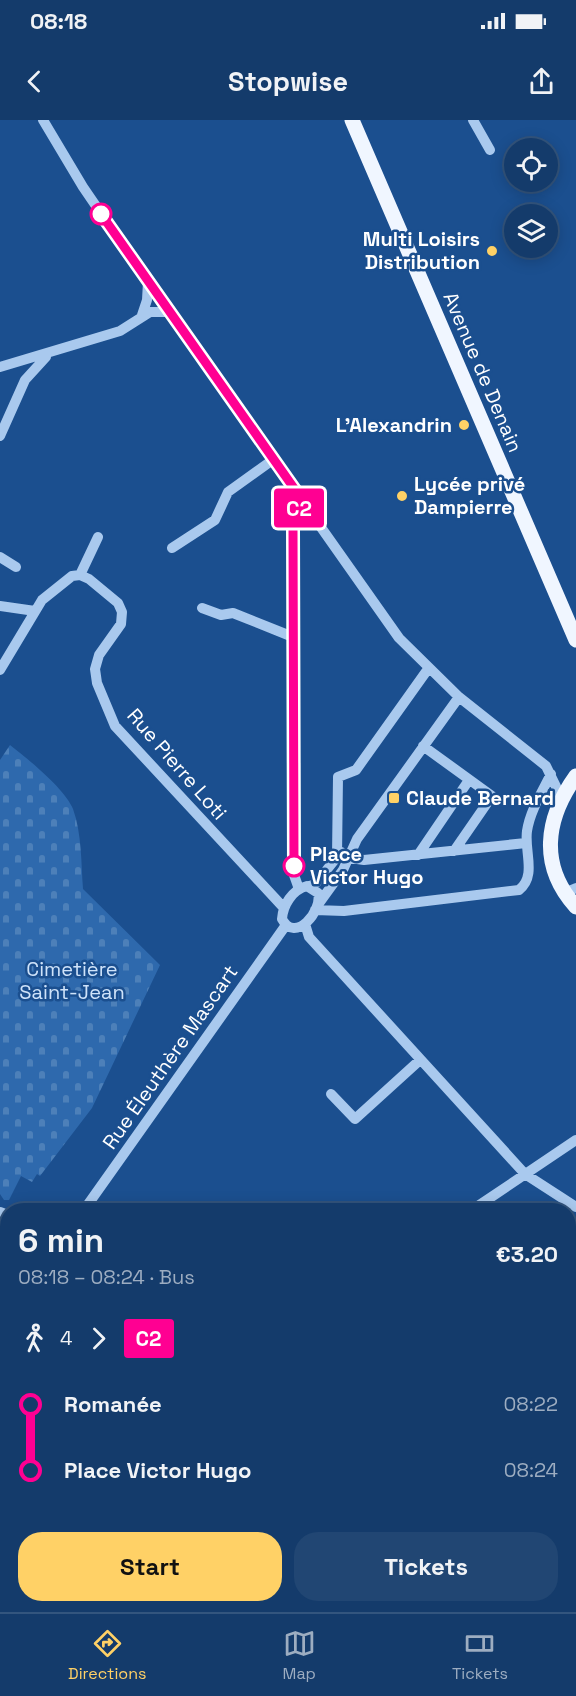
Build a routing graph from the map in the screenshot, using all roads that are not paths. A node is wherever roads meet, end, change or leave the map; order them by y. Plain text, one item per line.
1 (43, 120) edge
2 (352, 120) edge
3 (359, 120) edge
4 (473, 120) edge
5 (490, 150) dead end
6 (147, 282) junction
7 (168, 312) junction
8 (142, 315) junction
9 (54, 352) junction
10 (2, 367) edge
11 (21, 388) junction
12 (0, 436) edge
13 (274, 459) junction
14 (303, 501) junction
15 (98, 537) dead end
16 (172, 548) dead end
17 (0, 557) edge
18 (16, 567) dead end
19 (80, 575) junction
20 (0, 606) edge
21 (202, 608) dead end
22 (35, 611) junction
23 (576, 623) edge
24 (293, 637) junction
25 (576, 640) edge
26 (428, 669) junction
27 (0, 670) edge
28 (459, 697) junction
29 (423, 747) junction
30 (551, 774) junction
31 (576, 776) edge
32 (469, 780) junction
33 (562, 799) junction
34 (357, 838) junction
35 (526, 843) junction
36 (454, 851) junction
37 (418, 855) junction
38 (337, 856) junction
39 (349, 858) junction
40 (304, 888) junction
41 (570, 890) edge
42 (284, 908) junction
43 (316, 908) junction
44 (576, 908) edge
45 (305, 924) junction
46 (285, 925) junction
47 (420, 1060) junction
48 (331, 1094) dead end
49 (576, 1140) edge
50 (525, 1174) junction
51 (89, 1203) edge
52 (482, 1203) edge
53 (570, 1203) edge

1 - 6 street
2 - 25 main road, Avenue de Denain
3 - 23 main road, Avenue de Denain
4 - 5 street
6 - 7 street
6 - 8 street
7 - 8 street
7 - 13 street
8 - 9 street
9 - 10 street
9 - 11 street
10 - 11 street
11 - 12 street
13 - 14 street
13 - 16 street
14 - 24 street
14 - 26 street
15 - 19 street
17 - 18 street
19 - 22 street
19 - 42 street, Rue Pierre Loti
20 - 22 street
21 - 24 street
22 - 27 street
24 - 40 street
26 - 28 street
26 - 38 street
28 - 29 street
28 - 30 street
29 - 32 street
29 - 34 street
30 - 33 street
30 - 35 street
31 - 33 main road
32 - 36 street
32 - 37 street
33 - 41 main road
34 - 38 street
34 - 39 street
35 - 36 street
35 - 43 street
36 - 37 street
37 - 39 street
38 - 39 street
38 - 40 street
39 - 43 street
40 - 42 street
40 - 43 street
41 - 44 main road
42 - 46 street
43 - 45 street
45 - 46 street
45 - 47 street
46 - 51 street, Rue Éleuthère Mascart
47 - 48 street
47 - 50 street
49 - 50 street
50 - 52 street
50 - 53 street

